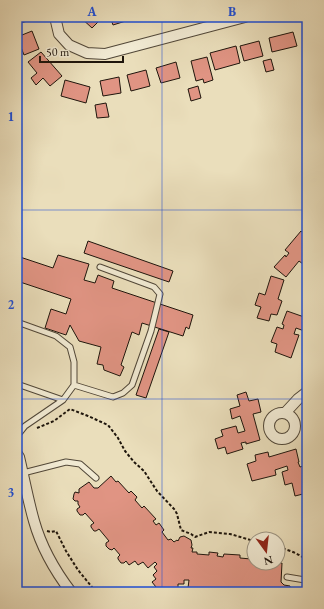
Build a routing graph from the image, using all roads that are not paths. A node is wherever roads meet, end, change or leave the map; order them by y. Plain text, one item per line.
1 (55, 17) edge
2 (245, 17) edge
3 (100, 267) dead end
4 (17, 322) edge
5 (17, 384) edge
6 (74, 385) junction
7 (307, 392) edge
8 (63, 400) junction
9 (285, 413) dead end
10 (17, 436) edge
11 (17, 454) edge
12 (23, 473) junction
13 (96, 478) dead end
14 (287, 577) dead end
15 (307, 582) edge
16 (71, 592) edge

1 - 2 street
3 - 6 lane
4 - 6 lane
5 - 8 lane
6 - 8 lane
7 - 9 street
8 - 10 lane
11 - 12 street
12 - 13 lane
12 - 16 street
14 - 15 lane

